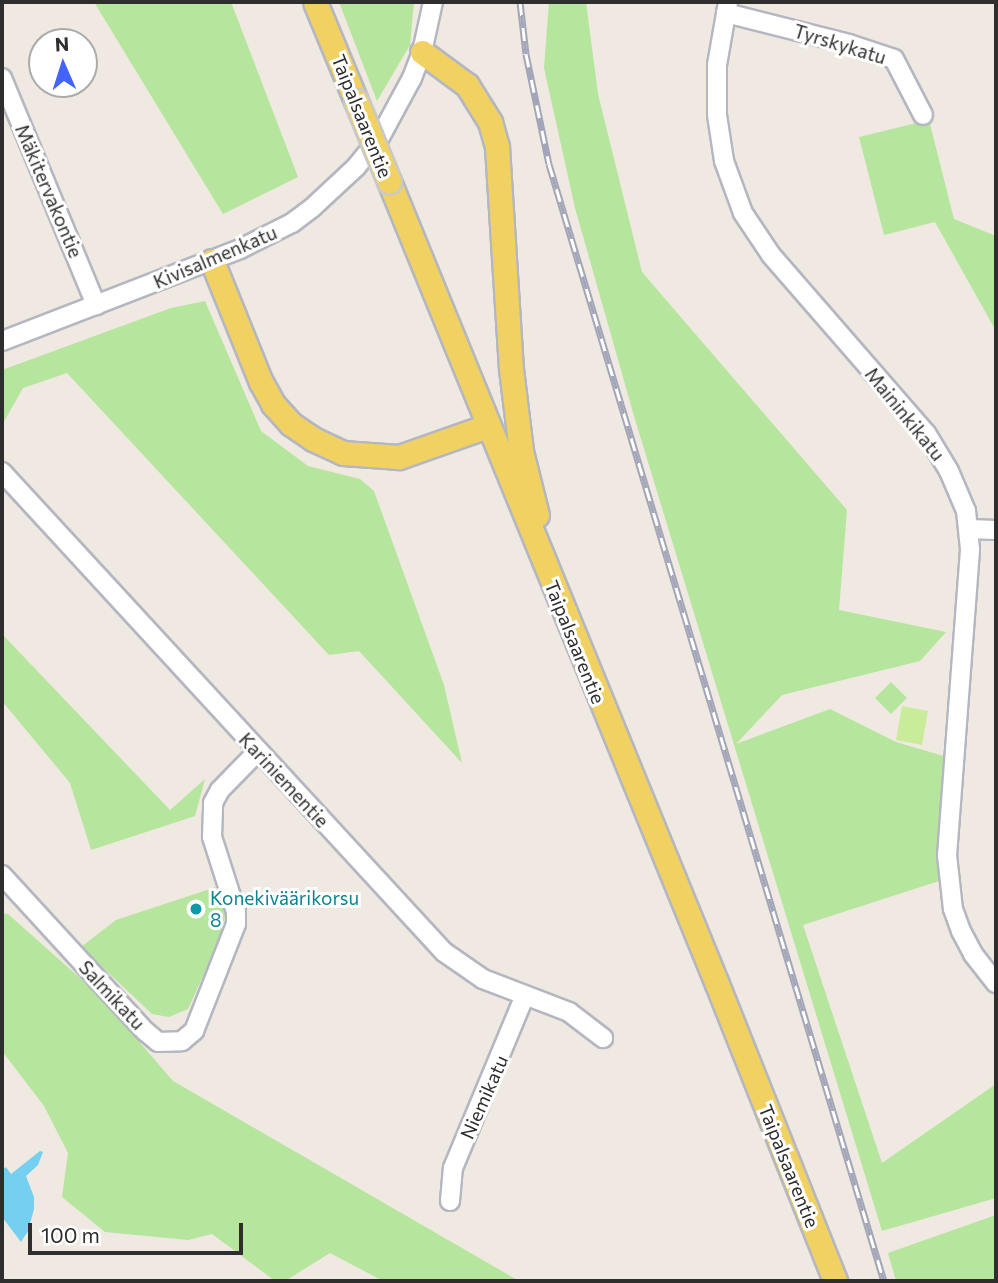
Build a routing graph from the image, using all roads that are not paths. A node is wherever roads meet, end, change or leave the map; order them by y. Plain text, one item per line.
1 (315, 2) edge
2 (433, 2) edge
3 (727, 7) edge
4 (422, 52) junction
5 (2, 78) edge
6 (923, 115) dead end
7 (212, 261) junction
8 (96, 305) junction
9 (2, 341) edge
10 (487, 426) junction
11 (2, 472) edge
12 (969, 529) junction
13 (996, 530) edge
14 (591, 681) junction
15 (258, 751) junction
16 (2, 875) edge
17 (996, 983) edge
18 (526, 995) junction
19 (603, 1038) dead end
20 (450, 1201) dead end
21 (835, 1281) edge

1 - 10 main road, Taipalsaarentie, bridge
2 - 4 street, Kivisalmenkatu
3 - 6 street, Tyrskykatu
3 - 12 street, Maininkikatu
4 - 7 street, Kivisalmenkatu
4 - 14 main road
5 - 8 street, Mäkitervakontie
7 - 8 street, Kivisalmenkatu
7 - 10 main road
8 - 9 street, Kivisalmenkatu
10 - 14 main road, Taipalsaarentie
11 - 15 street, Kariniementie
12 - 13 street
12 - 17 street, Maininkikatu
14 - 21 main road, Taipalsaarentie
15 - 16 street, Salmikatu
15 - 18 street, Kariniementie
18 - 19 street, Kariniementie
18 - 20 street, Niemikatu

